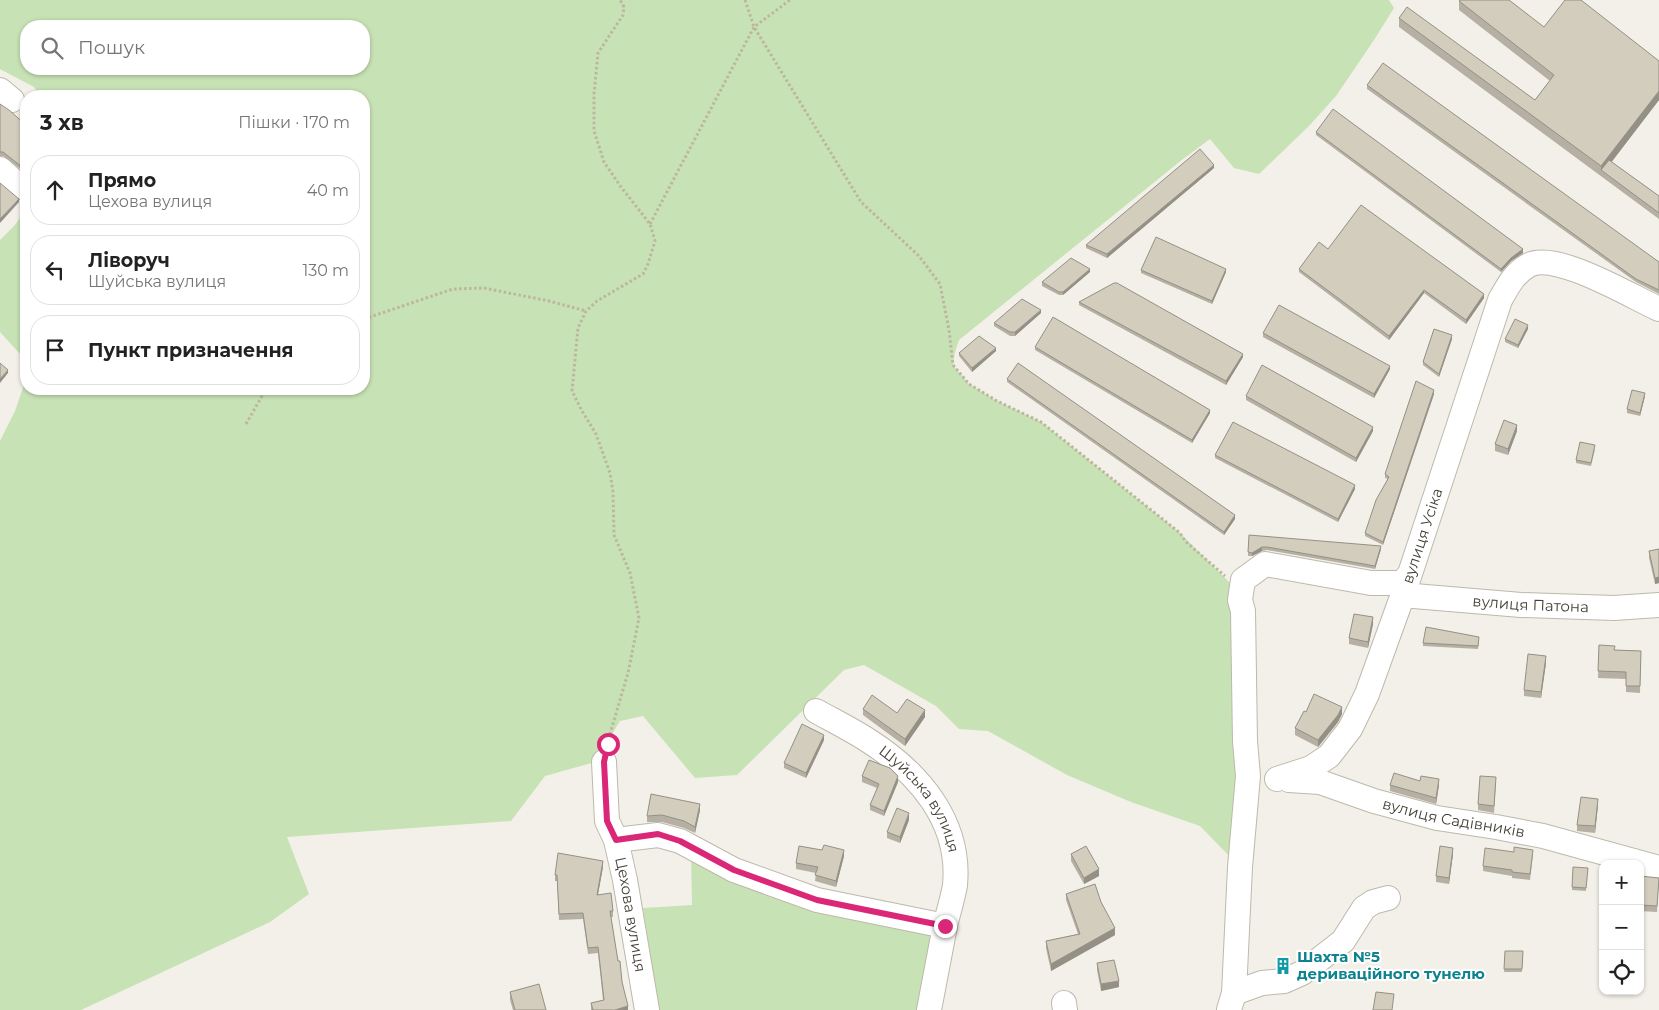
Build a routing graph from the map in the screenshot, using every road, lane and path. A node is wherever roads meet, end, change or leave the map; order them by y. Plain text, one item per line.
1 (620, 0) edge
2 (744, 0) edge
3 (790, 0) edge
4 (754, 27) junction
5 (0, 169) edge
6 (20, 187) dead end
7 (650, 224) junction
8 (1659, 309) edge
9 (586, 310) junction
10 (370, 317) edge
11 (263, 395) edge
12 (246, 424) dead end
13 (1406, 585) junction
14 (1240, 600) junction
15 (1659, 605) edge
16 (816, 711) dead end
17 (604, 762) joint
18 (1248, 776) junction
19 (1277, 779) junction
20 (616, 840) junction
21 (1659, 868) edge
22 (1388, 898) dead end
23 (945, 926) junction
24 (1232, 1001) edge
25 (647, 1010) edge
26 (930, 1010) edge

1 - 7 path
2 - 4 path
3 - 4 path
4 - 7 path
4 - 14 path
5 - 6 street
7 - 9 path
8 - 13 street, вулиця Усіка
9 - 10 path
9 - 17 path
11 - 12 path
13 - 14 street
13 - 15 street, вулиця Патона
13 - 19 street, вулиця Усіка
14 - 18 street
16 - 23 street, Шуйська вулиця
17 - 20 street, Цехова вулиця
18 - 19 street, вулиця Садівників
18 - 24 street
19 - 21 street, вулиця Садівників
20 - 23 street
20 - 25 street, Цехова вулиця
22 - 24 street
23 - 26 street, Шуйська вулиця

